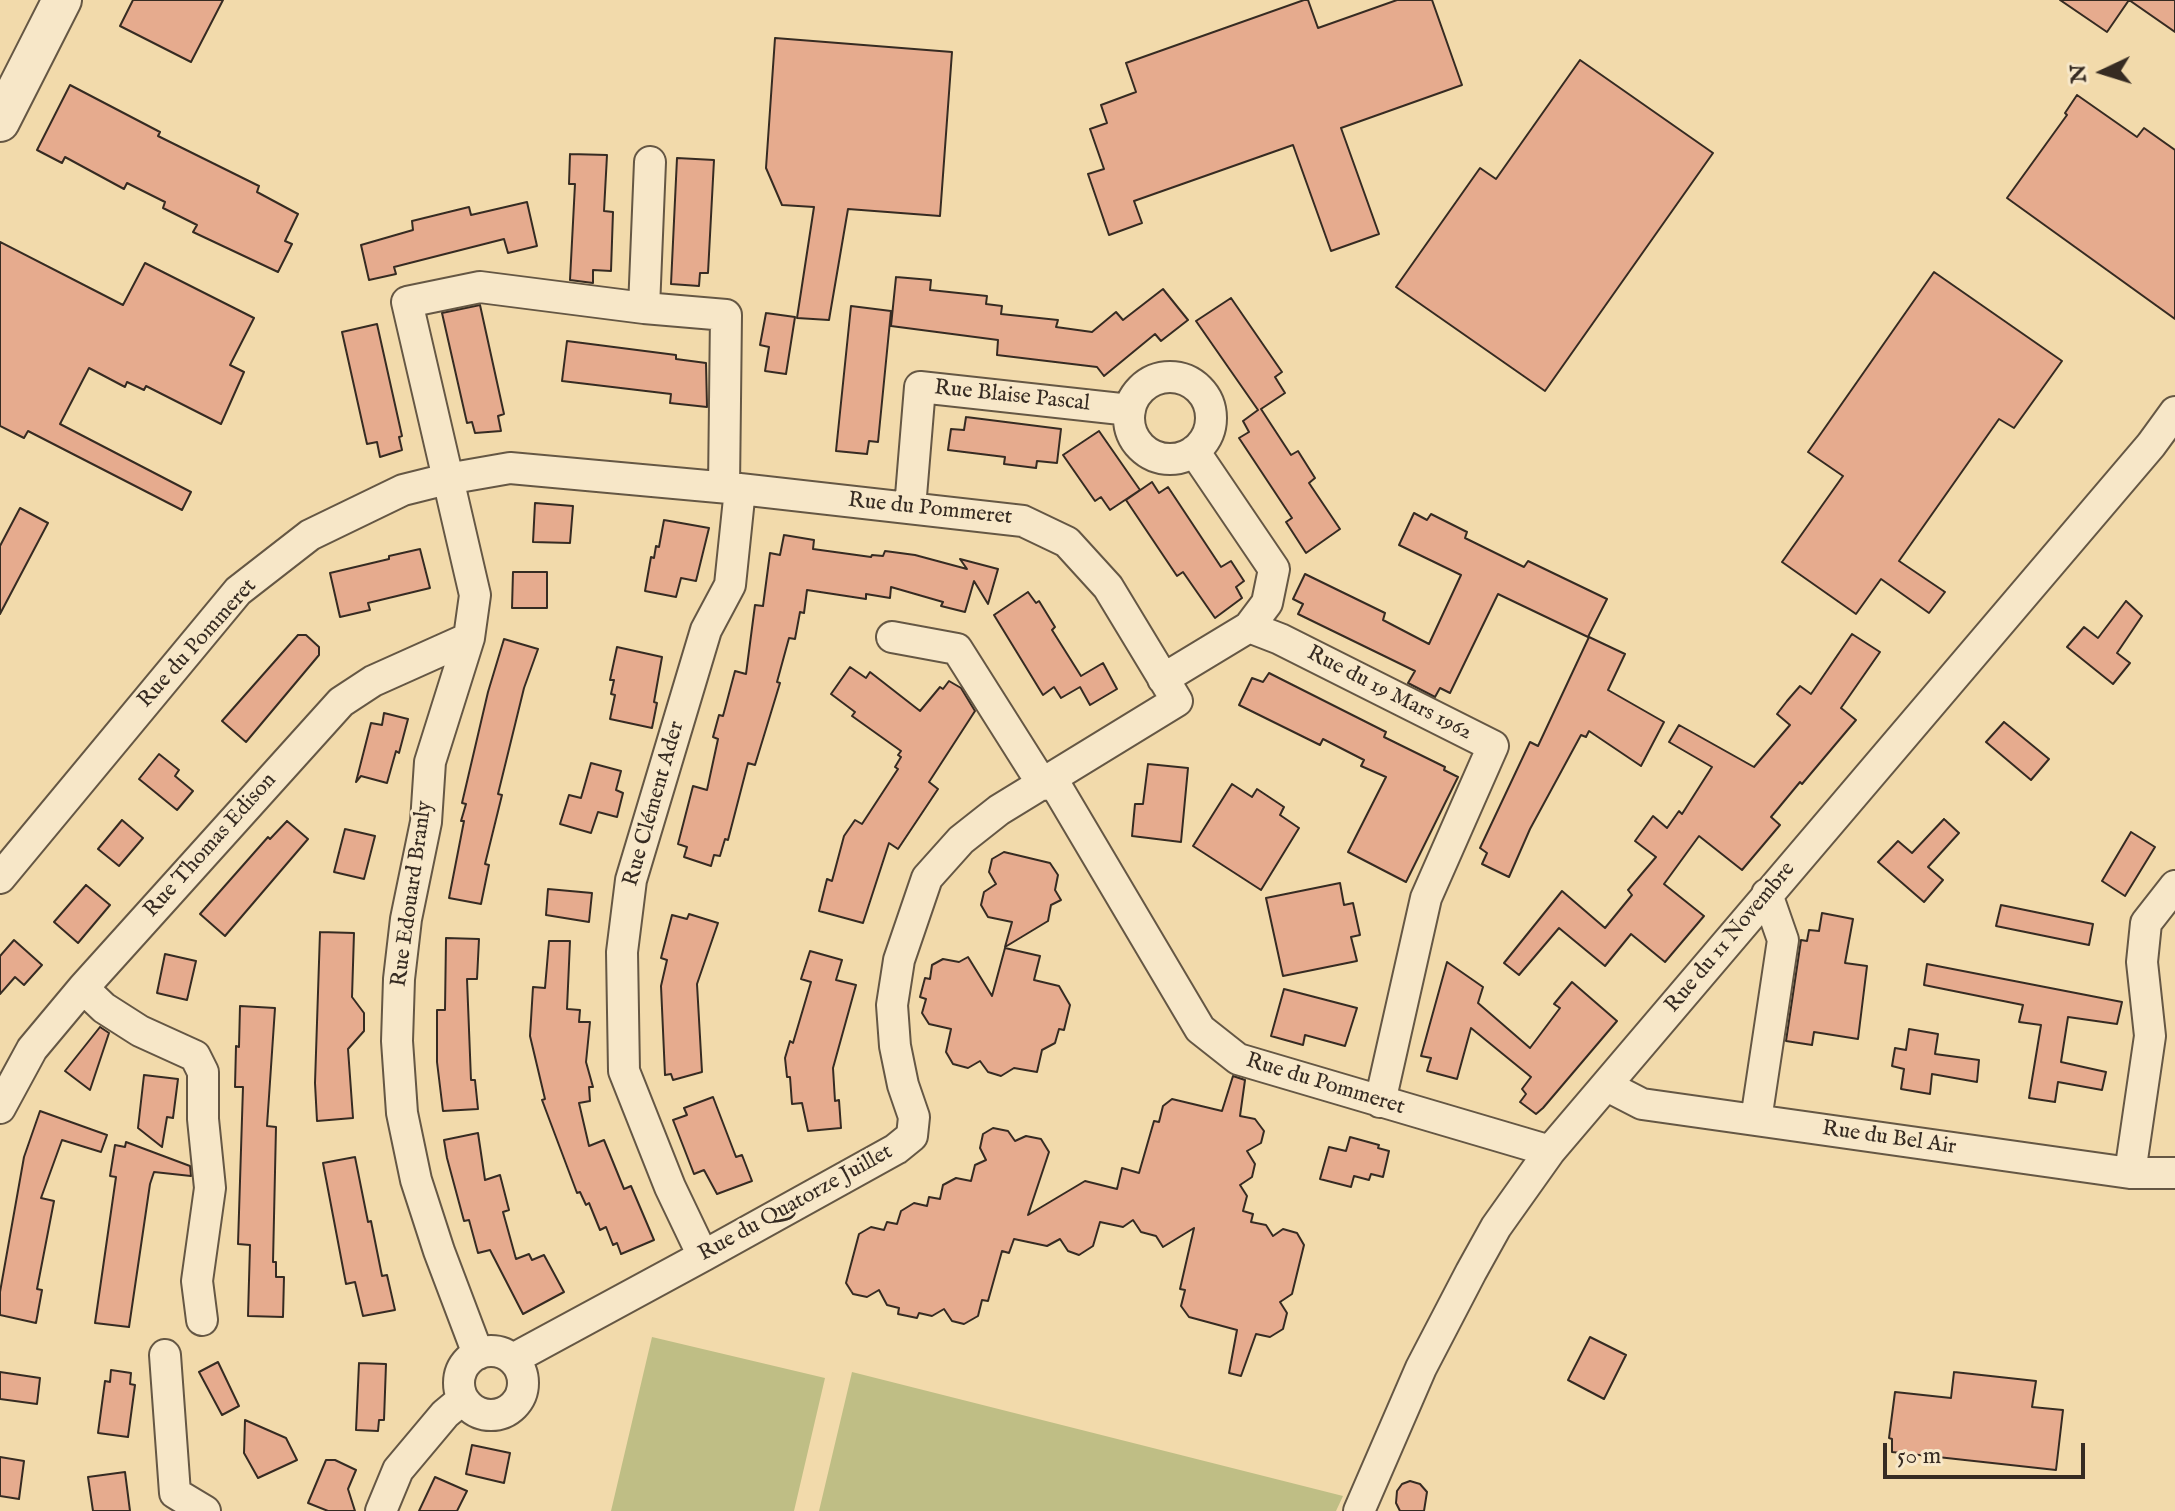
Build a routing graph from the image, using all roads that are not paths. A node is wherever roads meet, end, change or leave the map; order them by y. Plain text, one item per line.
1 (62, 0) edge
2 (0, 122) edge
3 (650, 162) dead end
4 (644, 308) junction
5 (1130, 410) junction
6 (2175, 412) edge
7 (2163, 449) edge
8 (1194, 451) junction
9 (447, 479) junction
10 (732, 488) junction
11 (910, 508) junction
12 (1249, 627) junction
13 (892, 637) dead end
14 (469, 638) junction
15 (1163, 679) junction
16 (1048, 782) junction
17 (0, 878) edge
18 (2175, 886) edge
19 (1767, 894) junction
20 (83, 988) junction
21 (1607, 1086) junction
22 (1380, 1102) junction
23 (0, 1108) edge
24 (1756, 1120) junction
25 (1550, 1151) junction
26 (2130, 1173) junction
27 (2175, 1173) edge
28 (703, 1256) junction
29 (202, 1320) dead end
30 (478, 1354) junction
31 (165, 1355) dead end
32 (513, 1359) junction
33 (463, 1399) junction
34 (205, 1511) edge
35 (381, 1511) edge
36 (1359, 1511) edge

1 - 2 street
3 - 4 street
4 - 9 street, Rue Edouard Branly
4 - 10 street, Rue Clément Ader
5 - 8 street
5 - 8 street
5 - 11 street, Rue Blaise Pascal
6 - 7 street, Rue du 11 Novembre
7 - 19 street, Rue du 11 Novembre
8 - 12 street
9 - 10 street, Rue du Pommeret
9 - 14 street, Rue Edouard Branly
9 - 17 street, Rue du Pommeret
10 - 11 street, Rue du Pommeret
10 - 28 street, Rue Clément Ader
11 - 15 street, Rue du Pommeret
12 - 15 street
12 - 22 street, Rue du 19 Mars 1962
13 - 16 street
14 - 20 street, Rue Thomas Edison
14 - 30 street, Rue Edouard Branly
15 - 16 street, Rue du Pommeret
16 - 22 street, Rue du Pommeret
16 - 28 street, Rue du Quatorze Juillet
18 - 26 street
19 - 21 street, Rue du 11 Novembre
19 - 24 street
20 - 23 street, Rue Thomas Edison
20 - 29 street
21 - 24 street, Rue du Bel Air
21 - 25 street, Rue du 11 Novembre
22 - 25 street, Rue du Pommeret
24 - 26 street, Rue du Bel Air
25 - 36 street, Rue du 11 Novembre
26 - 27 street, Rue du Bel Air
28 - 32 street, Rue du Quatorze Juillet
30 - 32 street
30 - 33 street
31 - 34 street
32 - 33 street
33 - 35 street

